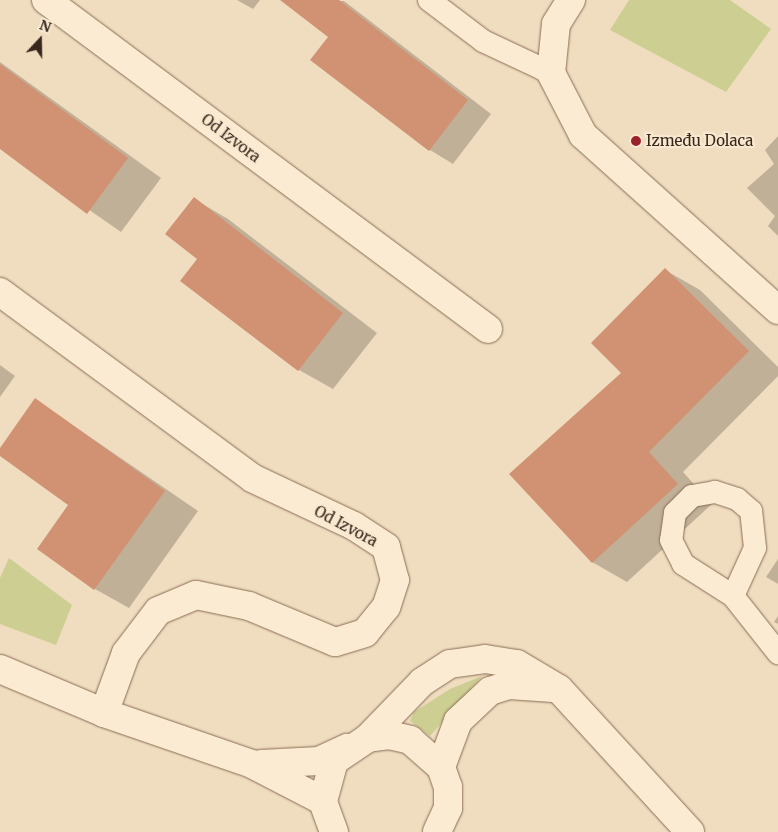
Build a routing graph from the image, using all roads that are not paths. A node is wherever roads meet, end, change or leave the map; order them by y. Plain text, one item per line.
1 (46, 0) edge
2 (429, 0) edge
3 (571, 0) edge
4 (551, 73) junction
5 (0, 292) edge
6 (778, 310) edge
7 (488, 329) dead end
8 (733, 596) junction
9 (778, 652) edge
10 (0, 669) edge
11 (559, 688) junction
12 (104, 713) junction
13 (359, 742) junction
14 (252, 764) junction
15 (440, 767) junction
16 (323, 801) junction
17 (447, 824) edge
18 (334, 832) edge
19 (690, 832) edge

1 - 7 street, Od Izvora
2 - 4 lane
3 - 4 street
4 - 6 street
5 - 12 street, Od Izvora
8 - 8 lane
8 - 9 lane
10 - 12 street
11 - 13 street
11 - 15 street
11 - 19 street
12 - 14 street
13 - 14 street
13 - 15 street
13 - 16 street
14 - 16 street
15 - 17 street
16 - 18 street

